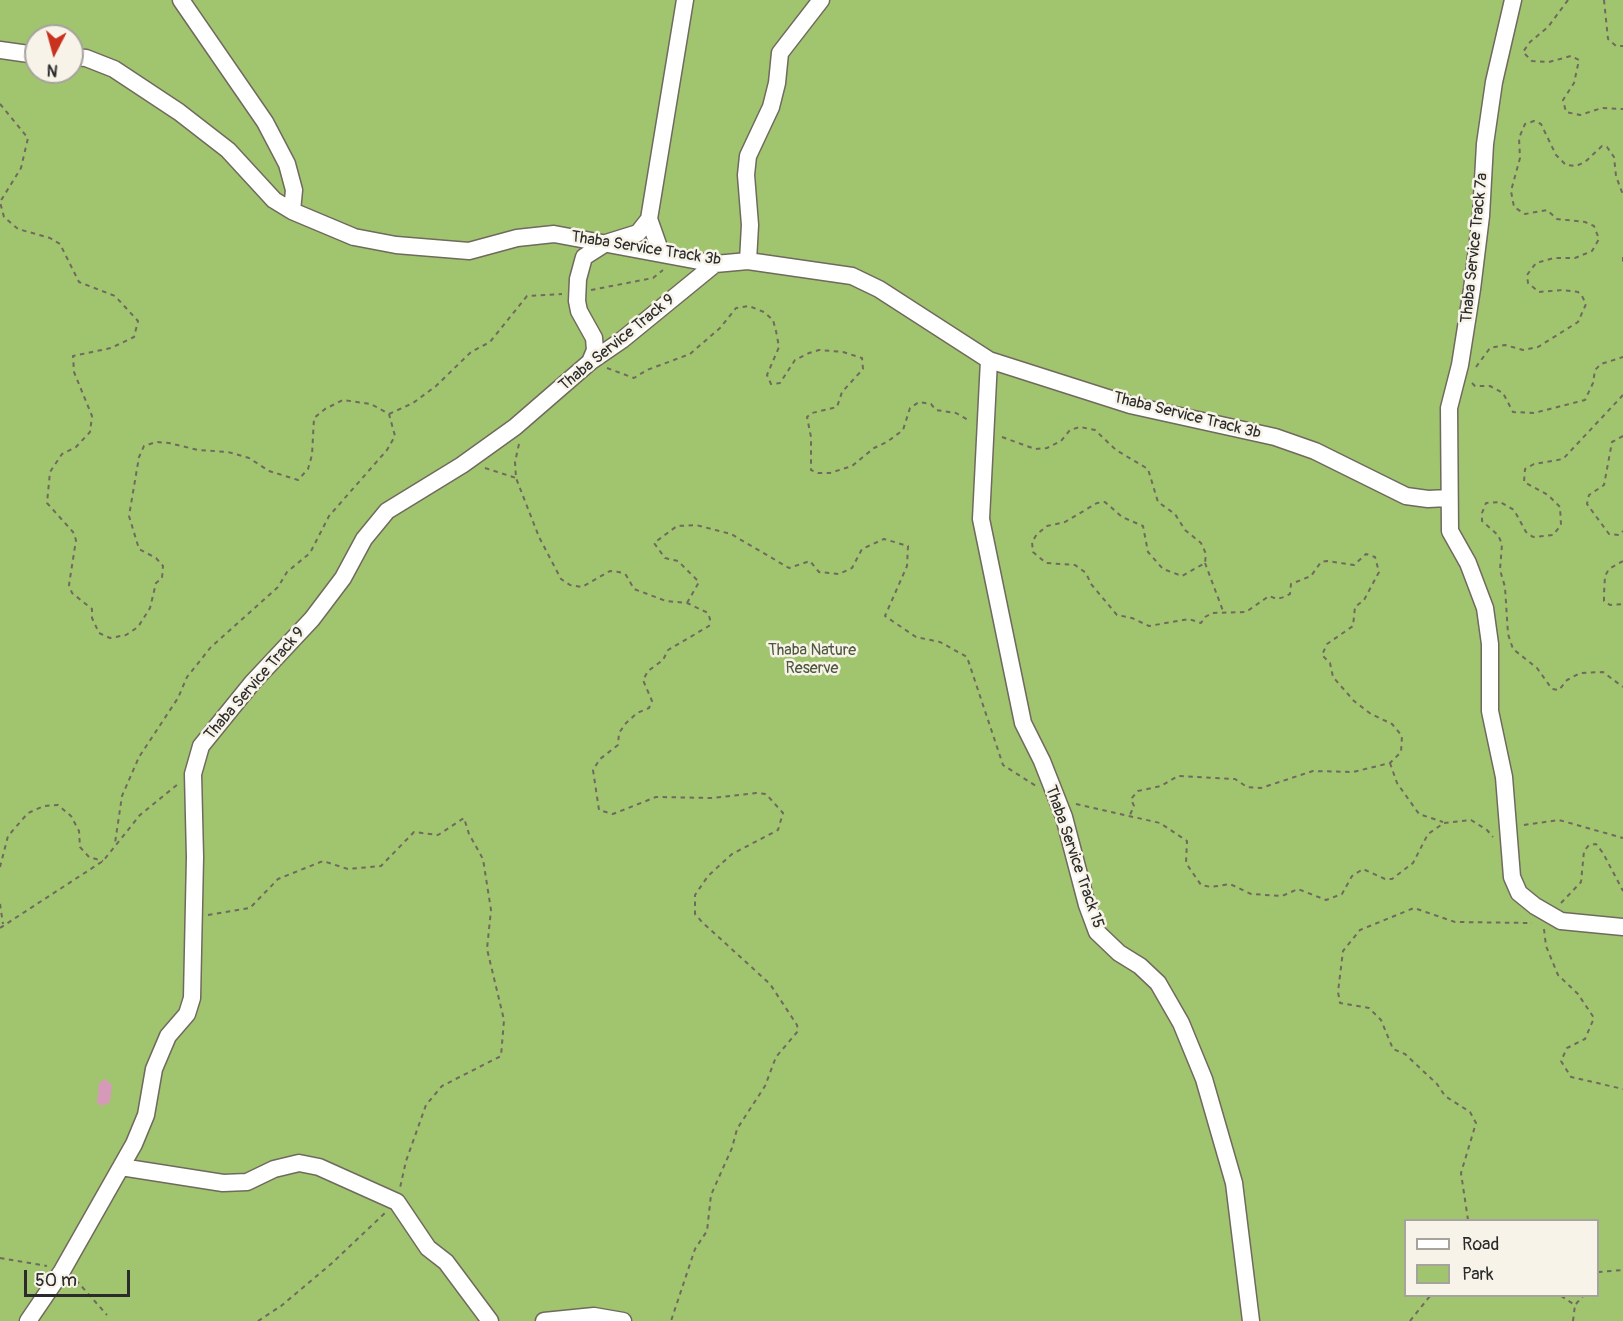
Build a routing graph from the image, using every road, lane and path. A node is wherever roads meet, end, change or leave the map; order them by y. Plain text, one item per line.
1 (181, 0) edge
2 (685, 0) edge
3 (821, 0) edge
4 (1513, 0) edge
5 (1568, 0) edge
6 (1604, 0) edge
7 (1623, 46) edge
8 (0, 50) edge
9 (24, 54) edge
10 (84, 58) edge
11 (0, 104) edge
12 (1623, 109) edge
13 (1623, 195) edge
14 (292, 211) junction
15 (649, 219) junction
16 (606, 243) junction
17 (661, 253) junction
18 (679, 255) junction
19 (1623, 256) edge
20 (748, 261) junction
21 (1623, 262) edge
22 (715, 264) junction
23 (577, 294) junction
24 (1623, 357) edge
25 (988, 360) junction
26 (590, 362) junction
27 (1473, 371) dead end
28 (1471, 377) dead end
29 (1623, 396) edge
30 (389, 414) junction
31 (524, 419) junction
32 (985, 431) junction
33 (1623, 436) edge
34 (480, 468) dead end
35 (516, 478) junction
36 (1448, 498) junction
37 (1623, 531) edge
38 (1623, 561) edge
39 (1205, 563) junction
40 (687, 603) junction
41 (1623, 604) edge
42 (1223, 611) junction
43 (1623, 687) edge
44 (195, 763) junction
45 (1390, 763) junction
46 (1056, 799) junction
47 (1129, 817) junction
48 (1444, 823) junction
49 (1507, 828) junction
50 (1487, 830) junction
51 (1623, 838) edge
52 (115, 843) junction
53 (1509, 858) junction
54 (103, 861) junction
55 (0, 867) edge
56 (1623, 891) edge
57 (0, 904) edge
58 (1548, 914) junction
59 (194, 915) junction
60 (1, 926) edge
61 (1623, 927) edge
62 (1623, 1089) edge
63 (121, 1167) junction
64 (397, 1202) junction
65 (1468, 1219) edge
66 (0, 1258) edge
67 (1623, 1270) edge
68 (62, 1271) junction
69 (1599, 1272) edge
70 (1429, 1297) edge
71 (1563, 1297) edge
72 (1582, 1297) edge
73 (1575, 1305) junction
74 (107, 1315) dead end
75 (28, 1321) edge
76 (258, 1321) edge
77 (490, 1321) edge
78 (544, 1321) edge
79 (623, 1321) edge
80 (671, 1321) edge
81 (1251, 1321) edge
82 (1410, 1321) edge
83 (1573, 1321) edge

1 - 14 street
2 - 15 street
3 - 20 street
4 - 36 street, Thaba Service Track 7a
5 - 12 path
6 - 7 path
8 - 9 street
10 - 14 street, Thaba Service Track 3b
11 - 30 path
13 - 27 path
14 - 16 street, Thaba Service Track 3b
15 - 16 street
15 - 17 street
16 - 17 street, Thaba Service Track 3b
16 - 23 street
17 - 18 street, Thaba Service Track 3b
18 - 22 street, Thaba Service Track 3b
18 - 23 path
19 - 21 path
20 - 22 street, Thaba Service Track 3b
20 - 25 street, Thaba Service Track 3b
22 - 26 street, Thaba Service Track 9
23 - 26 street
23 - 30 path
24 - 28 path
25 - 32 street, Thaba Service Track 15
25 - 36 street, Thaba Service Track 3b
26 - 31 street, Thaba Service Track 9
26 - 32 path
29 - 43 path
30 - 52 path
31 - 35 path
31 - 44 street, Thaba Service Track 9
32 - 39 path
32 - 46 street, Thaba Service Track 15
33 - 37 path
34 - 35 path
35 - 40 path
36 - 49 street, Thaba Service Track 7a
38 - 41 path
39 - 42 path
39 - 42 path
40 - 46 path
40 - 80 path
42 - 45 path
44 - 52 path
44 - 59 street, Thaba Service Track 9
45 - 47 path
45 - 48 path
46 - 47 path
46 - 81 street, Thaba Service Track 15
47 - 48 path
48 - 50 path
49 - 50 path
49 - 51 path
49 - 53 street, Thaba Service Track 7a
50 - 53 path
52 - 54 path
53 - 58 street, Thaba Service Track 7a
54 - 55 path
54 - 60 path
56 - 58 path
57 - 60 path
58 - 61 street
59 - 63 street, Thaba Service Track 9
59 - 64 path
62 - 65 path
63 - 64 street
63 - 68 street, Thaba Service Track 9
64 - 76 path
64 - 77 street
66 - 68 path
67 - 69 path
68 - 74 path
68 - 75 street, Thaba Service Track 9
70 - 82 path
71 - 73 path
72 - 73 path
73 - 83 path
78 - 79 street

